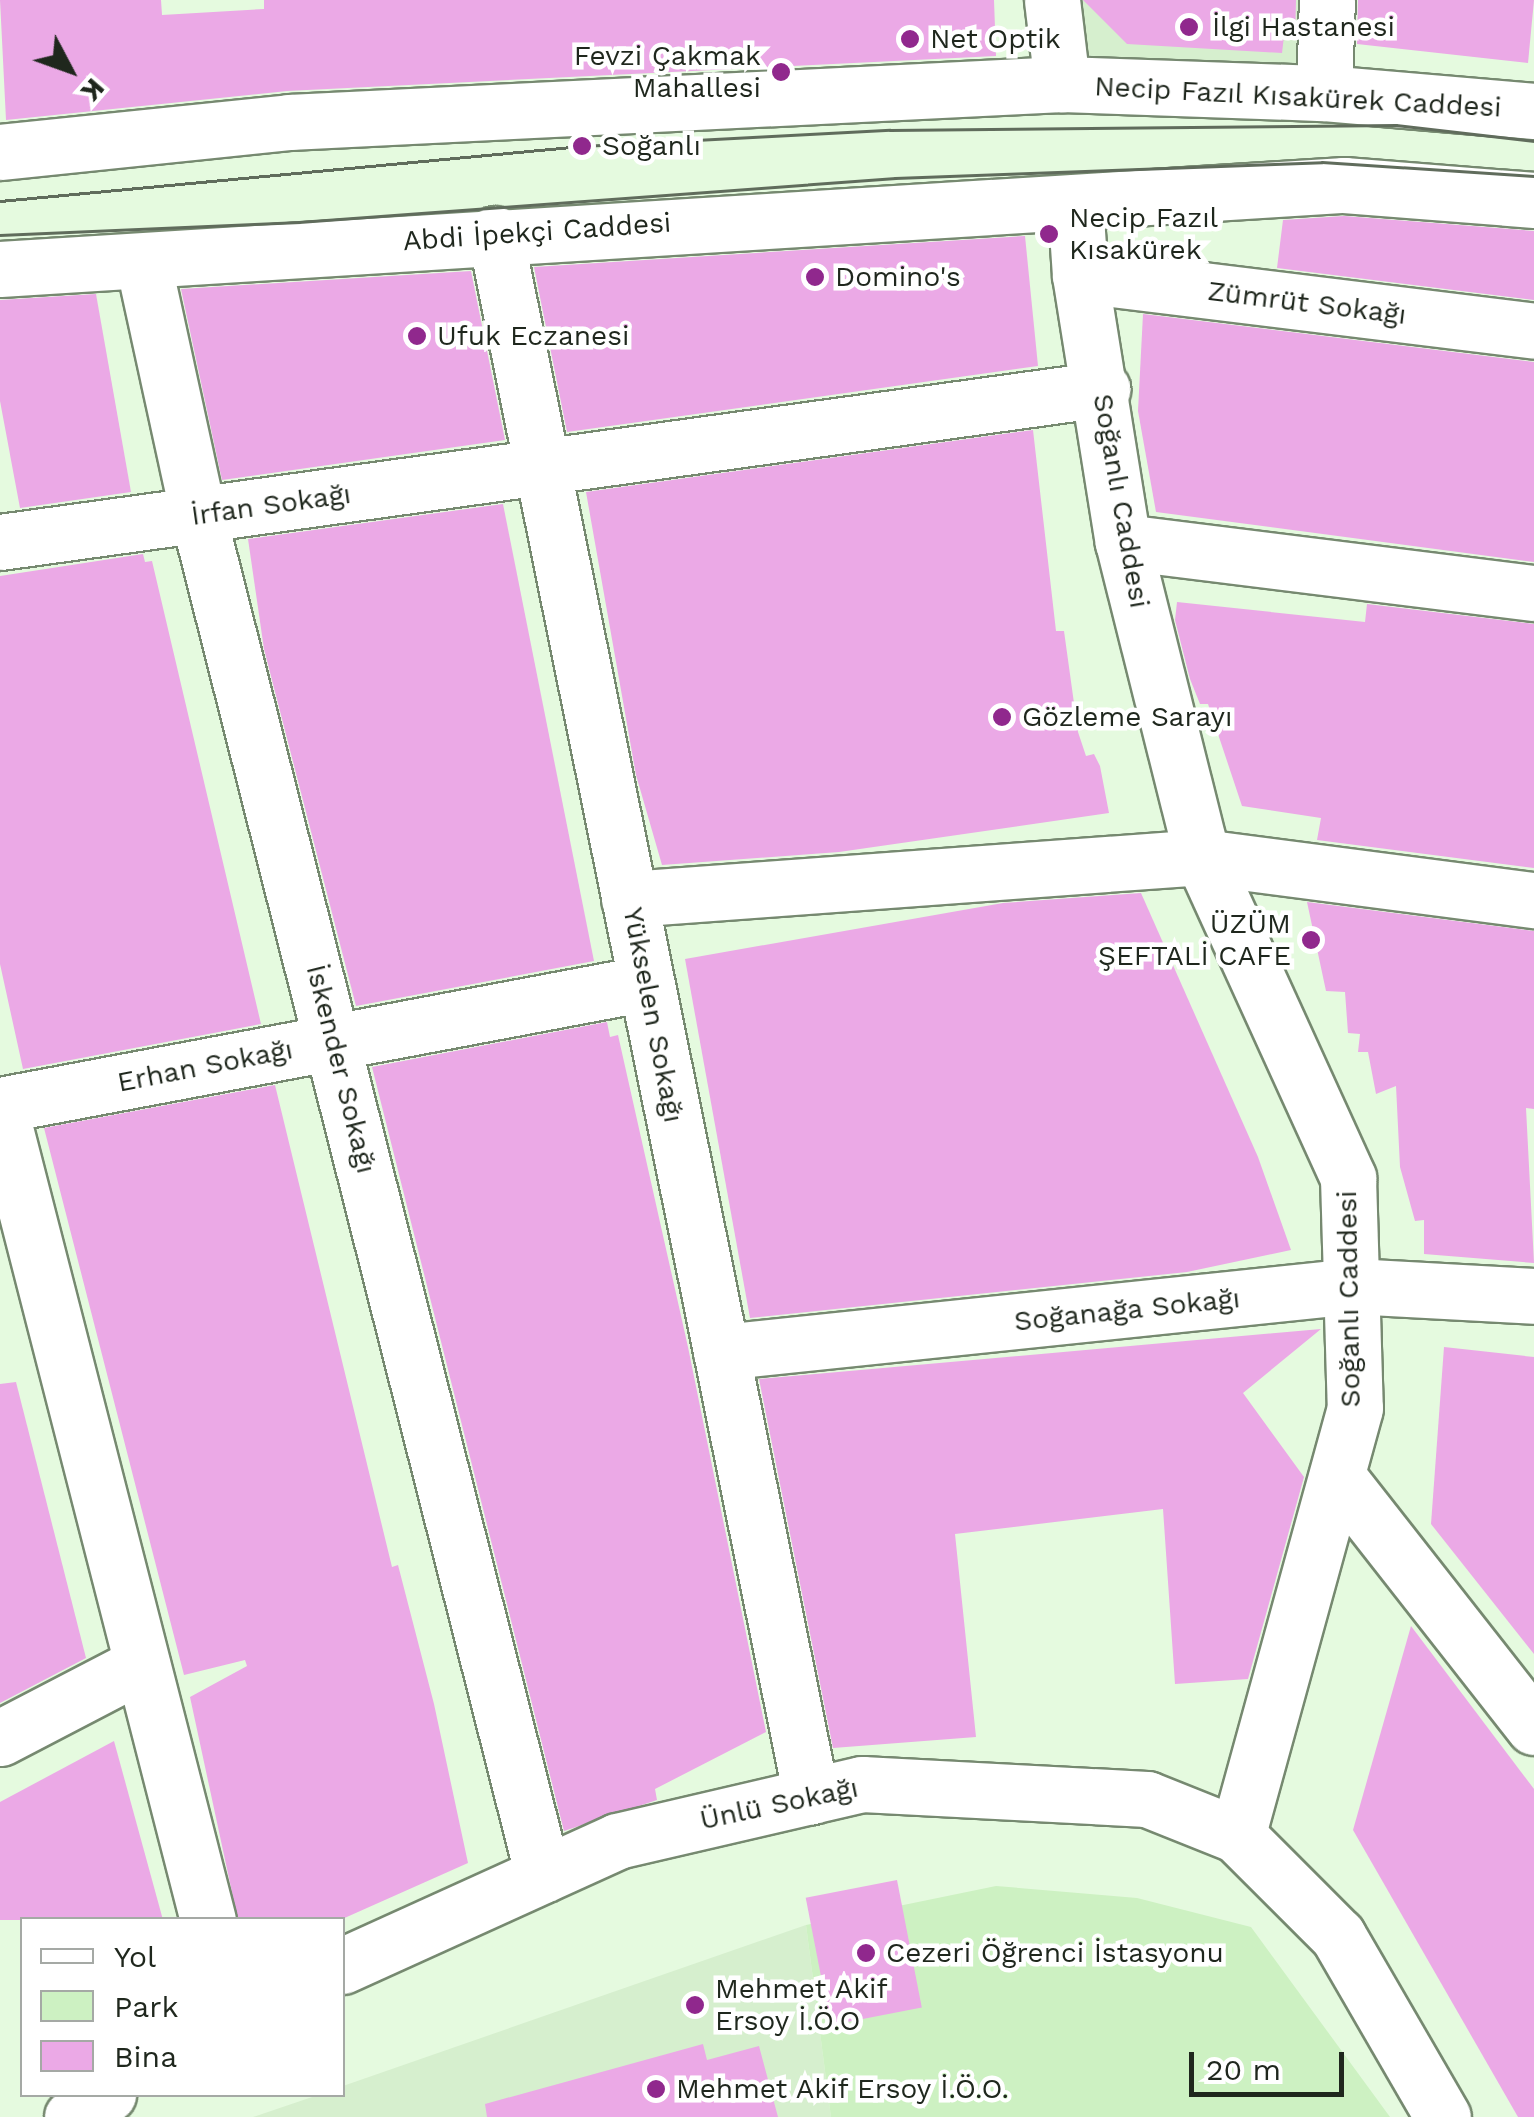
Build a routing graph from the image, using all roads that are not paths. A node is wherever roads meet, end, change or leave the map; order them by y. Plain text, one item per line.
1 (1052, 0) edge
2 (1327, 0) edge
3 (1062, 84) junction
4 (1324, 93) junction
5 (1534, 111) edge
6 (0, 152) edge
7 (1534, 200) edge
8 (1075, 202) junction
9 (496, 234) junction
10 (143, 262) junction
11 (0, 269) edge
12 (1080, 275) junction
13 (1534, 331) edge
14 (1102, 389) junction
15 (541, 467) junction
16 (198, 515) junction
17 (0, 542) edge
18 (1123, 542) junction
19 (1534, 593) edge
20 (1202, 857) junction
21 (629, 899) junction
22 (1534, 900) edge
23 (646, 982) junction
24 (334, 1040) junction
25 (0, 1107) edge
26 (1352, 1286) junction
27 (1534, 1296) edge
28 (721, 1352) junction
29 (1336, 1476) junction
30 (142, 1664) junction
31 (1534, 1727) edge
32 (0, 1738) edge
33 (811, 1796) junction
34 (1237, 1834) junction
35 (543, 1875) junction
36 (207, 1917) edge
37 (345, 1965) edge
38 (103, 2097) edge
39 (72, 2117) edge
40 (1443, 2117) edge

1 - 3 street
2 - 4 street
3 - 4 street, Necip Fazıl Kısakürek Caddesi
3 - 6 street
4 - 5 street, Necip Fazıl Kısakürek Caddesi
7 - 8 street
8 - 9 street, Abdi İpekçi Caddesi
8 - 12 street, Soğanlı Caddesi
9 - 10 street, Abdi İpekçi Caddesi
9 - 15 street, Yükselen Sokağı
10 - 11 street, Abdi İpekçi Caddesi
10 - 16 street, İskender Sokağı
12 - 13 street, Zümrüt Sokağı
12 - 14 street, Soğanlı Caddesi
14 - 15 street, İrfan Sokağı
14 - 18 street, Soğanlı Caddesi
15 - 16 street, İrfan Sokağı
15 - 21 street, Yükselen Sokağı
16 - 17 street, İrfan Sokağı
16 - 24 street, İskender Sokağı
18 - 19 street
18 - 20 street, Soğanlı Caddesi
20 - 21 street
20 - 22 street
20 - 26 street, Soğanlı Caddesi
21 - 23 street, Yükselen Sokağı
23 - 24 street, Erhan Sokağı
23 - 28 street, Yükselen Sokağı
24 - 25 street, Erhan Sokağı
24 - 35 street, İskender Sokağı
25 - 30 street
26 - 27 street, Soğanağa Sokağı
26 - 28 street, Soğanağa Sokağı
26 - 29 street, Soğanlı Caddesi
28 - 33 street, Yükselen Sokağı
29 - 31 street
29 - 34 street, Soğanlı Caddesi
30 - 32 street
30 - 36 street
33 - 34 street, Ünlü Sokağı
33 - 35 street, Ünlü Sokağı
34 - 40 street
35 - 37 street, Ünlü Sokağı
38 - 39 street

